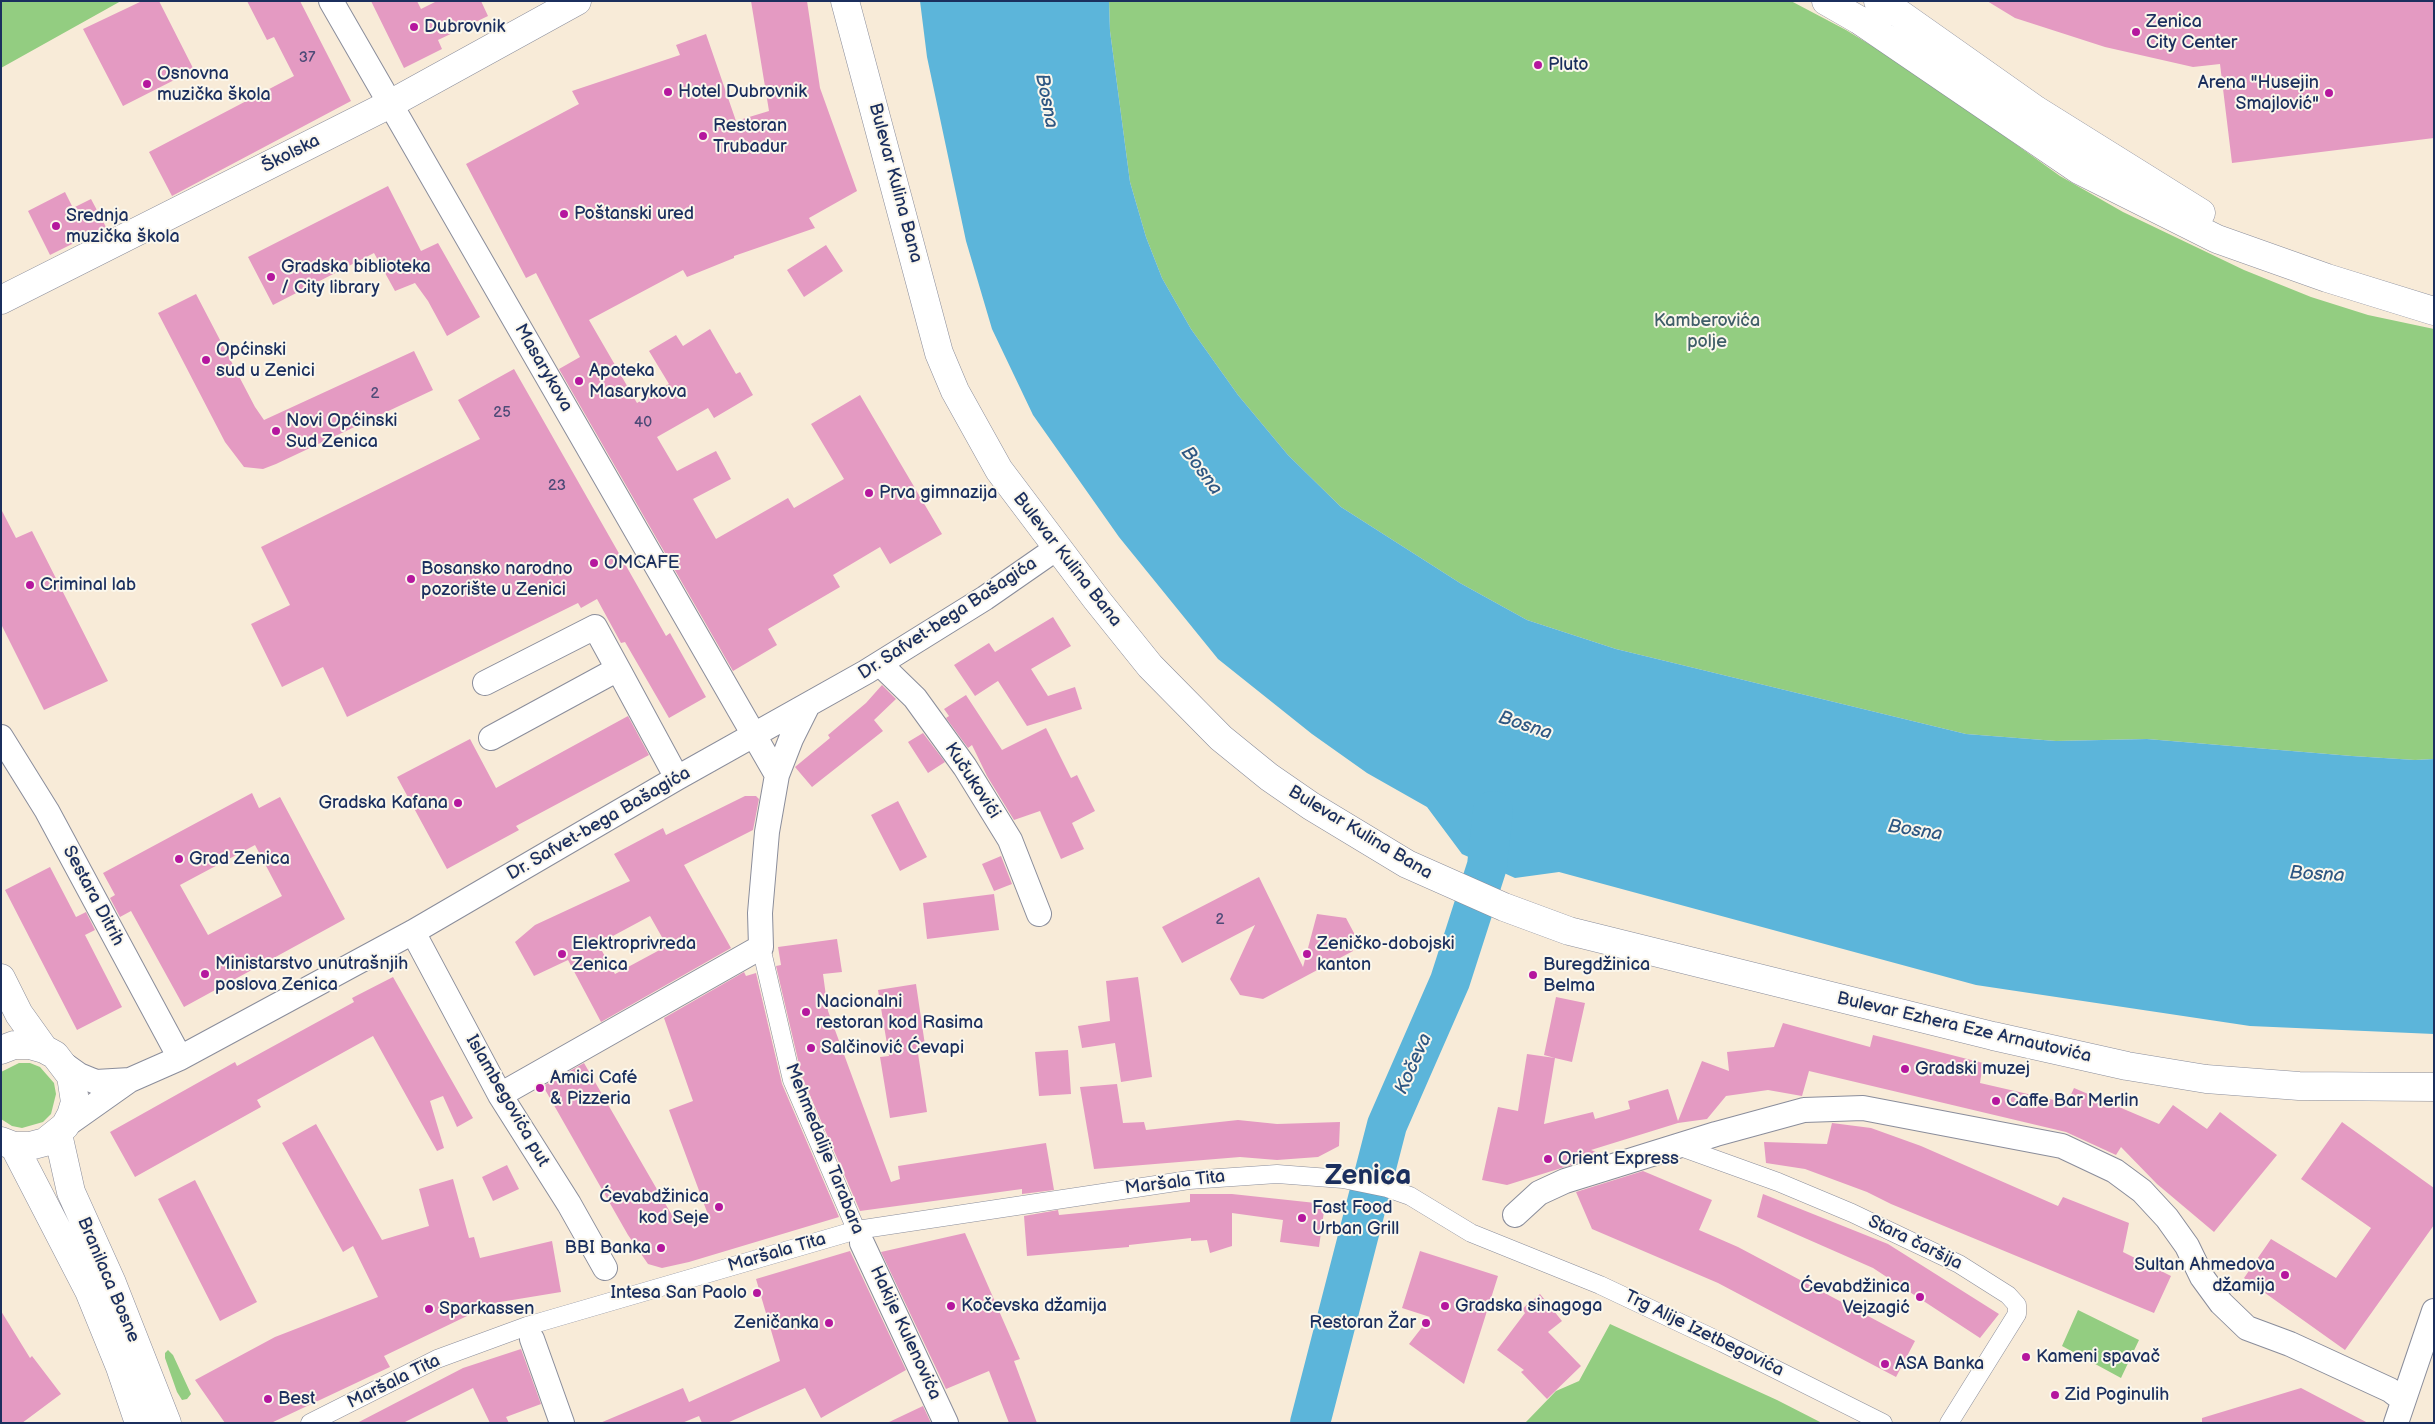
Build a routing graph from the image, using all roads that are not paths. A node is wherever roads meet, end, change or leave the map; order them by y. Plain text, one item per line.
1 (332, 1) edge
2 (577, 1) edge
3 (845, 1) edge
4 (853, 1) edge
5 (1826, 1) edge
6 (1878, 1) edge
7 (858, 41) junction
8 (390, 104) junction
9 (2326, 278) junction
10 (1, 300) edge
11 (2434, 311) edge
12 (1057, 548) junction
13 (880, 664) junction
14 (618, 669) junction
15 (485, 683) dead end
16 (808, 705) junction
17 (753, 736) junction
18 (1, 737) edge
19 (491, 738) dead end
20 (777, 775) junction
21 (677, 778) junction
22 (1504, 907) joint
23 (1040, 914) dead end
24 (413, 932) junction
25 (761, 947) junction
26 (1, 978) edge
27 (1, 1050) edge
28 (55, 1057) junction
29 (180, 1058) junction
30 (130, 1080) junction
31 (2434, 1087) edge
32 (500, 1095) junction
33 (61, 1130) junction
34 (8, 1144) edge
35 (1678, 1146) junction
36 (1387, 1188) joint
37 (1515, 1216) dead end
38 (859, 1237) junction
39 (605, 1268) dead end
40 (2433, 1313) edge
41 (532, 1339) dead end
42 (2403, 1400) junction
43 (138, 1423) edge
44 (167, 1423) edge
45 (310, 1423) edge
46 (562, 1423) edge
47 (946, 1423) edge
48 (1883, 1423) edge
49 (1949, 1423) edge
50 (2396, 1423) edge

1 - 8 street, Masarykova
2 - 8 street, Školska
3 - 7 street, Bulevar Kulina Bana
4 - 7 street, Bulevar Kulina Bana
5 - 9 street
6 - 9 street
7 - 12 street, Bulevar Kulina Bana
8 - 10 street, Školska
8 - 17 street, Masarykova
9 - 11 street
12 - 13 street, Dr. Safvet-bega Bašagića
12 - 22 street, Bulevar Kulina Bana
13 - 16 street, Dr. Safvet-bega Bašagića
13 - 23 street, Kučukovići
14 - 15 street
14 - 19 street
14 - 21 street
16 - 17 street, Dr. Safvet-bega Bašagića
16 - 20 street, Mehmedalije Tarabara
17 - 20 street
17 - 21 street, Dr. Safvet-bega Bašagića
18 - 29 street, Sestara Ditrih
20 - 25 street, Mehmedalije Tarabara
21 - 24 street, Dr. Safvet-bega Bašagića
22 - 31 street, Bulevar Ezhera Eze Arnautovića
24 - 29 street, Dr. Safvet-bega Bašagića
24 - 32 street, Islambegovića put
25 - 32 street
25 - 38 street, Mehmedalije Tarabara
26 - 28 street
27 - 28 street
28 - 30 street, Dr. Safvet-bega Bašagića
28 - 33 street
29 - 30 street, Dr. Safvet-bega Bašagića
30 - 33 street, Dr. Safvet-bega Bašagića
32 - 39 street, Islambegovića put
33 - 34 street
33 - 44 street, Branilaca Bosne
34 - 43 street, Branilaca Bosne
35 - 37 street
35 - 42 street
35 - 49 street, Stara čaršija
36 - 38 street, Maršala Tita
36 - 48 street, Trg Alije Izetbegovića
38 - 45 street, Maršala Tita
38 - 47 street, Hakije Kulenovića
40 - 42 street
41 - 46 street
42 - 50 street

